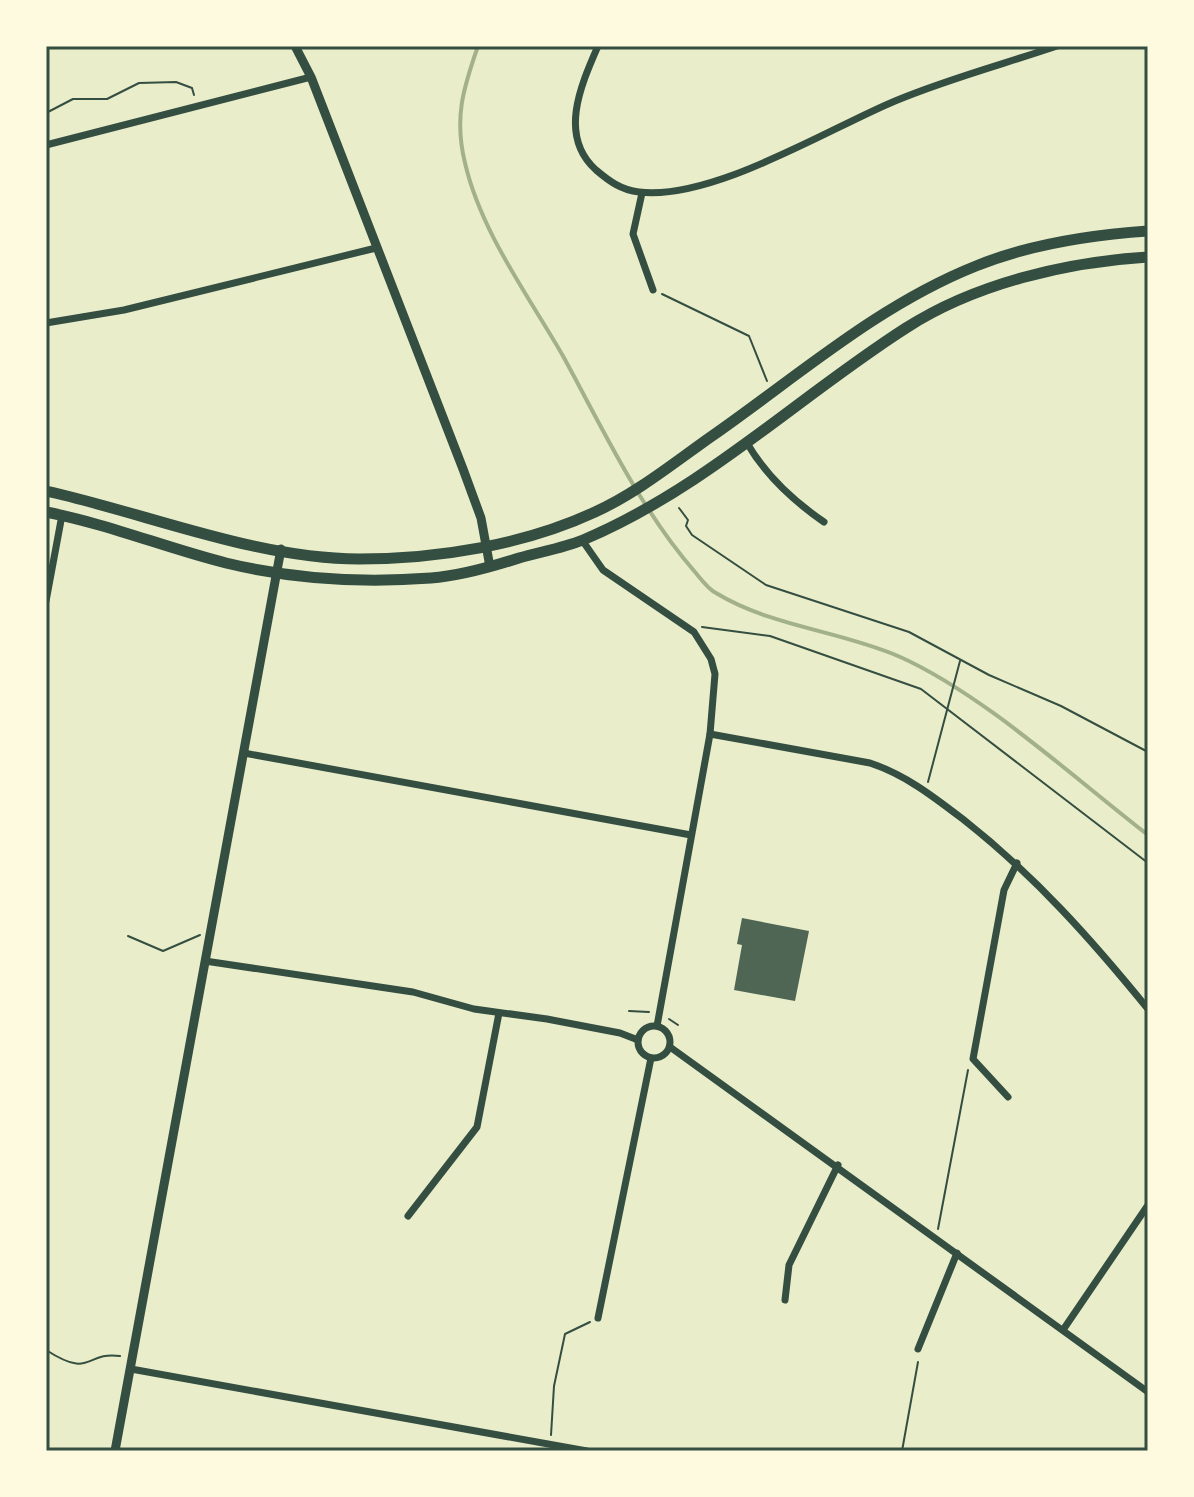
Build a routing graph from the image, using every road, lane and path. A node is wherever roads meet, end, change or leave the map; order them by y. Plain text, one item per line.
1 (295, 46) edge
2 (598, 46) edge
3 (1057, 46) edge
4 (311, 77) junction
5 (197, 106) junction
6 (46, 113) edge
7 (46, 145) edge
8 (642, 193) junction
9 (1148, 231) edge
10 (376, 248) junction
11 (1148, 257) edge
12 (653, 290) joint
13 (46, 323) edge
14 (772, 393) junction
15 (747, 443) junction
16 (46, 491) edge
17 (679, 508) dead end
18 (46, 512) edge
19 (62, 515) junction
20 (824, 522) dead end
21 (582, 540) junction
22 (488, 546) junction
23 (281, 549) junction
24 (490, 567) junction
25 (277, 573) junction
26 (46, 601) edge
27 (685, 625) junction
28 (961, 660) junction
29 (945, 708) junction
30 (710, 734) junction
31 (1148, 752) edge
32 (244, 753) junction
33 (926, 791) junction
34 (691, 835) junction
35 (1017, 863) junction
36 (1148, 863) edge
37 (211, 930) junction
38 (128, 936) dead end
39 (205, 961) junction
40 (1148, 1009) edge
41 (499, 1013) junction
42 (657, 1026) junction
43 (638, 1040) junction
44 (670, 1047) junction
45 (651, 1058) junction
46 (973, 1059) junction
47 (1008, 1097) dead end
48 (838, 1165) junction
49 (1148, 1205) edge
50 (408, 1216) dead end
51 (937, 1238) junction
52 (957, 1253) junction
53 (785, 1300) dead end
54 (598, 1318) joint
55 (1063, 1330) junction
56 (918, 1349) joint
57 (46, 1350) edge
58 (133, 1358) junction
59 (131, 1369) junction
60 (1148, 1392) edge
61 (550, 1444) junction
62 (571, 1450) edge
63 (115, 1451) edge
64 (587, 1451) edge
65 (902, 1451) edge

1 - 4 street
2 - 8 street
3 - 8 street
4 - 5 street
4 - 10 street
5 - 6 path
5 - 7 street
8 - 12 street
9 - 14 main road
10 - 13 street
10 - 22 street
11 - 15 main road
12 - 14 path
14 - 22 main road
15 - 20 street
15 - 21 main road
16 - 23 main road
17 - 28 path
18 - 19 main road
19 - 25 main road
19 - 26 street
21 - 24 main road
21 - 27 street
22 - 23 main road
22 - 24 street
23 - 25 street
24 - 25 main road
25 - 32 street
27 - 29 path
27 - 30 street
28 - 29 path
28 - 31 path
29 - 33 path
29 - 36 path
30 - 33 street
30 - 34 street
32 - 34 street
32 - 37 street
33 - 35 street
34 - 42 street
35 - 40 street
35 - 46 street
37 - 38 path
37 - 39 street
39 - 41 street
39 - 58 street
41 - 43 street
41 - 50 street
42 - 43 street
42 - 44 street
43 - 45 street
44 - 45 street
44 - 48 street
45 - 54 street
46 - 47 street
46 - 51 path
48 - 51 street
48 - 53 street
49 - 55 street
51 - 52 street
52 - 55 street
52 - 56 street
54 - 61 path
55 - 60 street
56 - 65 path
57 - 58 path
58 - 59 street
59 - 61 street
59 - 63 street
61 - 62 street
62 - 64 street

